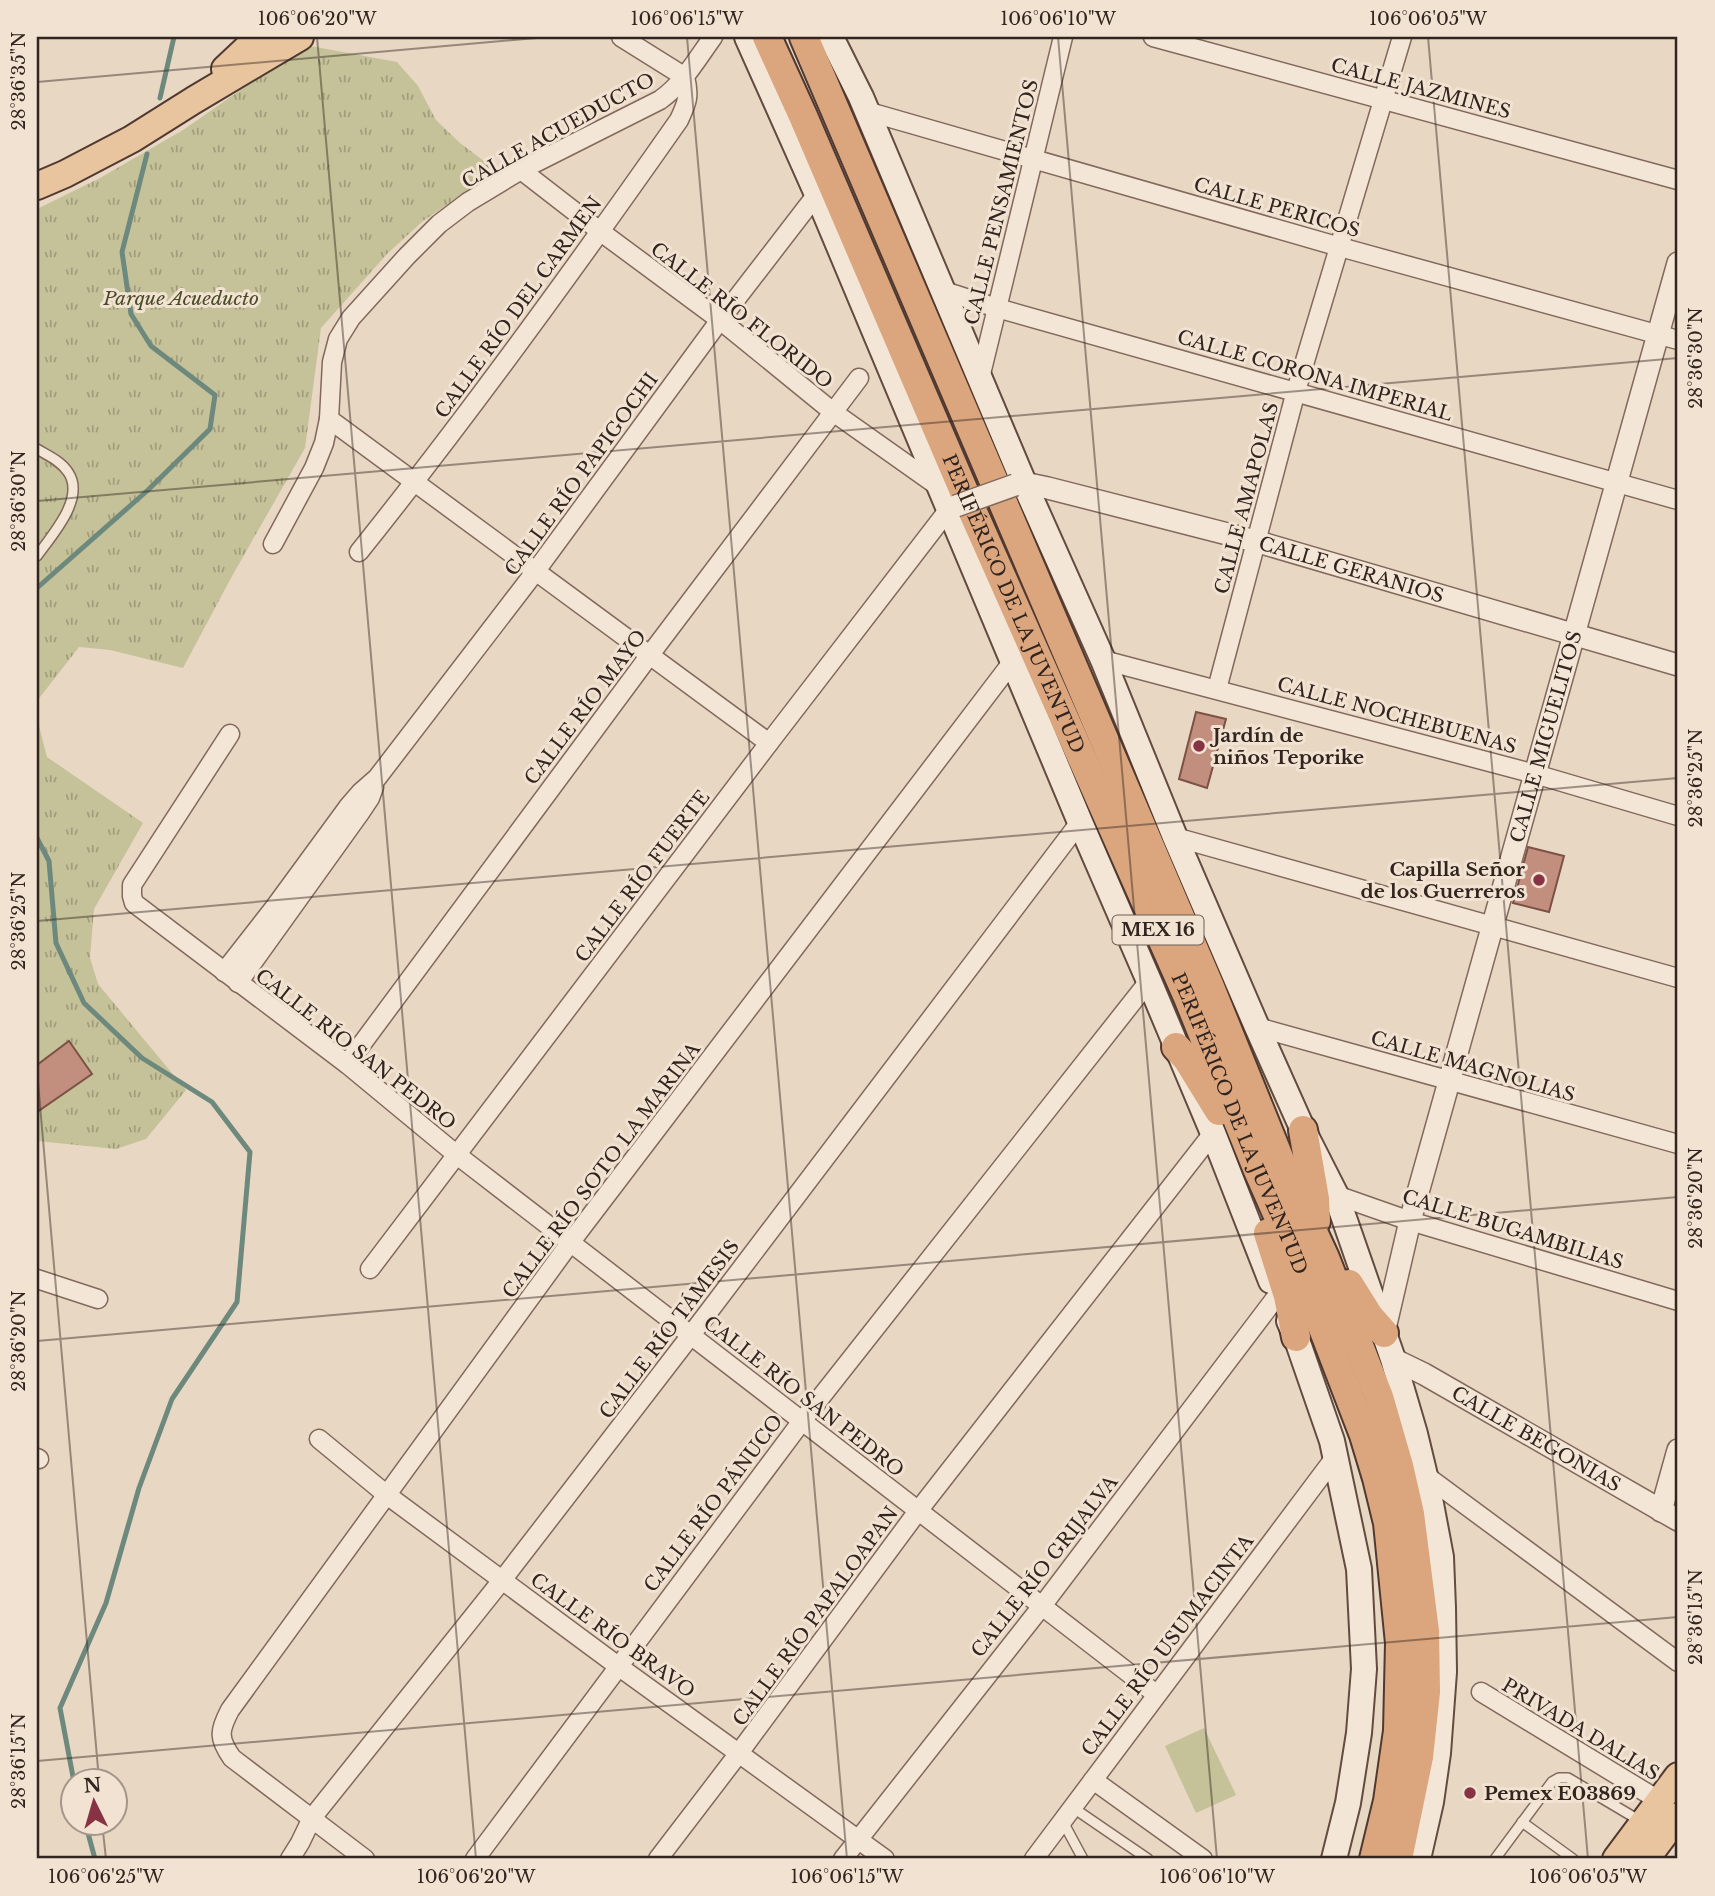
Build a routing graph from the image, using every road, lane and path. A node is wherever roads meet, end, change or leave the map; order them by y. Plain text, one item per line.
1 (258, 37) edge
2 (300, 37) edge
3 (621, 37) edge
4 (713, 37) edge
5 (747, 37) edge
6 (767, 37) edge
7 (804, 37) edge
8 (831, 37) edge
9 (1063, 37) edge
10 (1153, 37) edge
11 (1402, 37) edge
12 (685, 77) junction
13 (194, 100) junction
14 (1384, 101) junction
15 (866, 111) junction
16 (1033, 159) junction
17 (521, 170) junction
18 (1678, 180) edge
19 (37, 186) edge
20 (817, 194) junction
21 (601, 232) junction
22 (1340, 247) junction
23 (1678, 263) edge
24 (942, 290) junction
25 (997, 308) junction
26 (720, 320) junction
27 (1668, 337) edge
28 (859, 378) dead end
29 (980, 378) junction
30 (1296, 391) junction
31 (833, 412) junction
32 (329, 419) junction
33 (37, 449) edge
34 (415, 482) junction
35 (1616, 482) junction
36 (1019, 484) junction
37 (1678, 500) edge
38 (949, 501) junction
39 (1255, 541) junction
40 (273, 544) dead end
41 (359, 552) dead end
42 (37, 555) edge
43 (535, 572) junction
44 (1573, 635) junction
45 (649, 656) junction
46 (1103, 660) junction
47 (1013, 661) junction
48 (1678, 665) edge
49 (1217, 689) junction
50 (230, 734) dead end
51 (769, 743) junction
52 (1535, 774) junction
53 (1678, 816) edge
54 (1080, 822) junction
55 (1175, 837) junction
56 (1492, 926) junction
57 (231, 977) junction
58 (1678, 978) edge
59 (1149, 981) junction
60 (1257, 1027) junction
61 (1177, 1046) junction
62 (347, 1064) junction
63 (1449, 1081) junction
64 (1303, 1130) junction
65 (1213, 1133) junction
66 (1678, 1144) edge
67 (457, 1155) junction
68 (1253, 1157) junction
69 (1336, 1195) junction
70 (1410, 1221) junction
71 (570, 1243) junction
72 (1320, 1246) junction
73 (370, 1269) dead end
74 (37, 1279) edge
75 (1277, 1296) junction
76 (98, 1299) dead end
77 (1678, 1301) edge
78 (1384, 1333) junction
79 (691, 1335) junction
80 (1296, 1337) junction
81 (1394, 1359) junction
82 (802, 1421) junction
83 (319, 1439) dead end
84 (1678, 1450) edge
85 (1336, 1456) junction
86 (1425, 1475) junction
87 (387, 1495) junction
88 (918, 1511) junction
89 (1670, 1516) edge
90 (503, 1579) junction
91 (1042, 1606) junction
92 (1678, 1662) edge
93 (618, 1666) junction
94 (1481, 1692) dead end
95 (1156, 1694) junction
96 (739, 1753) junction
97 (1678, 1776) edge
98 (1093, 1780) junction
99 (1670, 1813) edge
100 (1067, 1814) junction
101 (312, 1818) junction
102 (1522, 1822) junction
103 (1643, 1822) junction
104 (858, 1839) junction
105 (290, 1859) edge
106 (365, 1859) edge
107 (475, 1859) edge
108 (658, 1859) edge
109 (843, 1859) edge
110 (885, 1859) edge
111 (1034, 1859) edge
112 (1083, 1859) edge
113 (1148, 1859) edge
114 (1203, 1859) edge
115 (1334, 1859) edge
116 (1374, 1859) edge
117 (1398, 1859) edge
118 (1418, 1859) edge
119 (1495, 1859) edge
120 (1573, 1859) edge
121 (1616, 1859) edge
122 (1646, 1859) edge
123 (1664, 1859) edge

1 - 13 main road
2 - 13 main road
3 - 12 street
4 - 12 street, CALLE ACUEDUCTO
5 - 20 main road, PERIFÉRICO DE LA JUVENTUD
6 - 68 highway, PERIFÉRICO DE LA JUVENTUD / MEX 16
7 - 72 highway, PERIFÉRICO DE LA JUVENTUD / MEX 16
8 - 15 main road
9 - 16 street, CALLE PENSAMIENTOS
10 - 14 street, CALLE JAZMINES
11 - 14 street, CALLE AMAPOLAS
12 - 17 street, CALLE ACUEDUCTO
12 - 21 street, CALLE RÍO DEL CARMEN
13 - 19 main road
14 - 18 street, CALLE JAZMINES
14 - 22 street, CALLE AMAPOLAS
15 - 16 street, CALLE PERICOS
15 - 24 main road
16 - 22 street, CALLE PERICOS
16 - 25 street, CALLE PENSAMIENTOS
17 - 21 street, CALLE RÍO FLORIDO
17 - 32 street, CALLE ACUEDUCTO
20 - 26 street, CALLE RÍO PAPIGOCHI
20 - 38 main road, PERIFÉRICO DE LA JUVENTUD
21 - 26 street, CALLE RÍO FLORIDO
21 - 34 street, CALLE RÍO DEL CARMEN
22 - 27 street, CALLE PERICOS
22 - 30 street, CALLE AMAPOLAS
23 - 27 street, CALLE MIGUELITOS
24 - 25 street, CALLE CORONA IMPERIAL
24 - 29 main road
25 - 29 street, CALLE PENSAMIENTOS
25 - 30 street, CALLE CORONA IMPERIAL
26 - 31 street, CALLE RÍO FLORIDO
26 - 43 street, CALLE RÍO PAPIGOCHI
27 - 35 street, CALLE MIGUELITOS
28 - 31 street, CALLE RÍO MAYO
29 - 36 main road
30 - 35 street, CALLE CORONA IMPERIAL
30 - 39 street, CALLE AMAPOLAS
31 - 38 street, CALLE RÍO FLORIDO
31 - 45 street, CALLE RÍO MAYO
32 - 34 street
32 - 40 street, CALLE ACUEDUCTO
33 - 42 lane
34 - 41 street, CALLE RÍO DEL CARMEN
34 - 43 street
35 - 37 street, CALLE CORONA IMPERIAL
35 - 44 street, CALLE MIGUELITOS
36 - 38 street, bridge
36 - 39 street, CALLE GERANIOS
36 - 46 main road
38 - 47 main road, PERIFÉRICO DE LA JUVENTUD
38 - 51 street, CALLE RÍO FUERTE
39 - 44 street, CALLE GERANIOS
39 - 49 street, CALLE AMAPOLAS
43 - 45 street
43 - 57 street, CALLE RÍO PAPIGOCHI
44 - 48 street, CALLE GERANIOS
44 - 52 street, CALLE MIGUELITOS
45 - 51 street
45 - 62 street, CALLE RÍO MAYO
46 - 49 street, CALLE NOCHEBUENAS
46 - 55 main road
47 - 54 main road, PERIFÉRICO DE LA JUVENTUD
47 - 71 street, CALLE RÍO SOTO LA MARINA
49 - 52 street, CALLE NOCHEBUENAS
50 - 57 street, CALLE RÍO SAN PEDRO
51 - 67 street, CALLE RÍO FUERTE
52 - 53 street, CALLE NOCHEBUENAS
52 - 56 street, CALLE MIGUELITOS
54 - 59 main road, PERIFÉRICO DE LA JUVENTUD
54 - 79 street, CALLE RÍO TÁMESIS
55 - 56 street
55 - 60 main road
56 - 58 street
56 - 63 street, CALLE MIGUELITOS
57 - 62 street, CALLE RÍO SAN PEDRO
59 - 61 main road, PERIFÉRICO DE LA JUVENTUD
59 - 82 street, CALLE RÍO PÁNUCO
60 - 63 street, CALLE MAGNOLIAS
60 - 64 main road
61 - 65 main road, PERIFÉRICO DE LA JUVENTUD
61 - 68 highway
62 - 67 street, CALLE RÍO SAN PEDRO
63 - 66 street, CALLE MAGNOLIAS
63 - 70 street, CALLE MIGUELITOS
64 - 69 main road
64 - 72 highway
65 - 75 main road, PERIFÉRICO DE LA JUVENTUD
65 - 88 street, CALLE RÍO PAPALOAPAN
67 - 71 street, CALLE RÍO SAN PEDRO
67 - 73 street, CALLE RÍO FUERTE
68 - 80 highway
68 - 116 highway, PERIFÉRICO DE LA JUVENTUD / MEX 16
69 - 70 street, CALLE BUGAMBILIAS
69 - 78 main road
70 - 77 street, CALLE BUGAMBILIAS
70 - 78 street, CALLE MIGUELITOS
71 - 79 street, CALLE RÍO SAN PEDRO
71 - 87 street, CALLE RÍO SOTO LA MARINA
72 - 78 highway
72 - 117 highway, PERIFÉRICO DE LA JUVENTUD / MEX 16
74 - 76 street
75 - 80 main road, PERIFÉRICO DE LA JUVENTUD
75 - 91 street, CALLE RÍO GRIJALVA
78 - 81 main road
79 - 82 street, CALLE RÍO SAN PEDRO
79 - 90 street, CALLE RÍO TÁMESIS
80 - 85 main road, PERIFÉRICO DE LA JUVENTUD
81 - 86 main road
81 - 89 street, CALLE BEGONIAS
82 - 88 street, CALLE RÍO SAN PEDRO
82 - 93 street, CALLE RÍO PÁNUCO
83 - 87 street, CALLE RÍO BRAVO
84 - 89 street
85 - 95 street, CALLE RÍO USUMACINTA
85 - 115 main road, PERIFÉRICO DE LA JUVENTUD
86 - 92 street
86 - 118 main road
87 - 90 street, CALLE RÍO BRAVO
87 - 101 street, CALLE RÍO SOTO LA MARINA
88 - 91 street, CALLE RÍO SAN PEDRO
88 - 96 street, CALLE RÍO PAPALOAPAN
90 - 93 street, CALLE RÍO BRAVO
90 - 101 street, CALLE RÍO TÁMESIS
91 - 95 street, CALLE RÍO SAN PEDRO
91 - 104 street, CALLE RÍO GRIJALVA
93 - 96 street, CALLE RÍO BRAVO
93 - 107 street, CALLE RÍO PÁNUCO
94 - 99 street, PRIVADA DALIAS
95 - 98 street, CALLE RÍO USUMACINTA
96 - 104 street, CALLE RÍO BRAVO
96 - 108 street, CALLE RÍO PAPALOAPAN
97 - 99 main road
98 - 100 street, CALLE RÍO USUMACINTA
98 - 114 street
99 - 103 main road
99 - 122 main road
99 - 123 street
100 - 111 street, CALLE RÍO USUMACINTA
100 - 112 lane
100 - 113 lane
101 - 105 street, CALLE RÍO TÁMESIS
101 - 106 street
102 - 103 lane
102 - 119 lane
102 - 120 lane
103 - 121 main road
104 - 109 street, CALLE RÍO GRIJALVA
104 - 110 street, CALLE RÍO BRAVO

